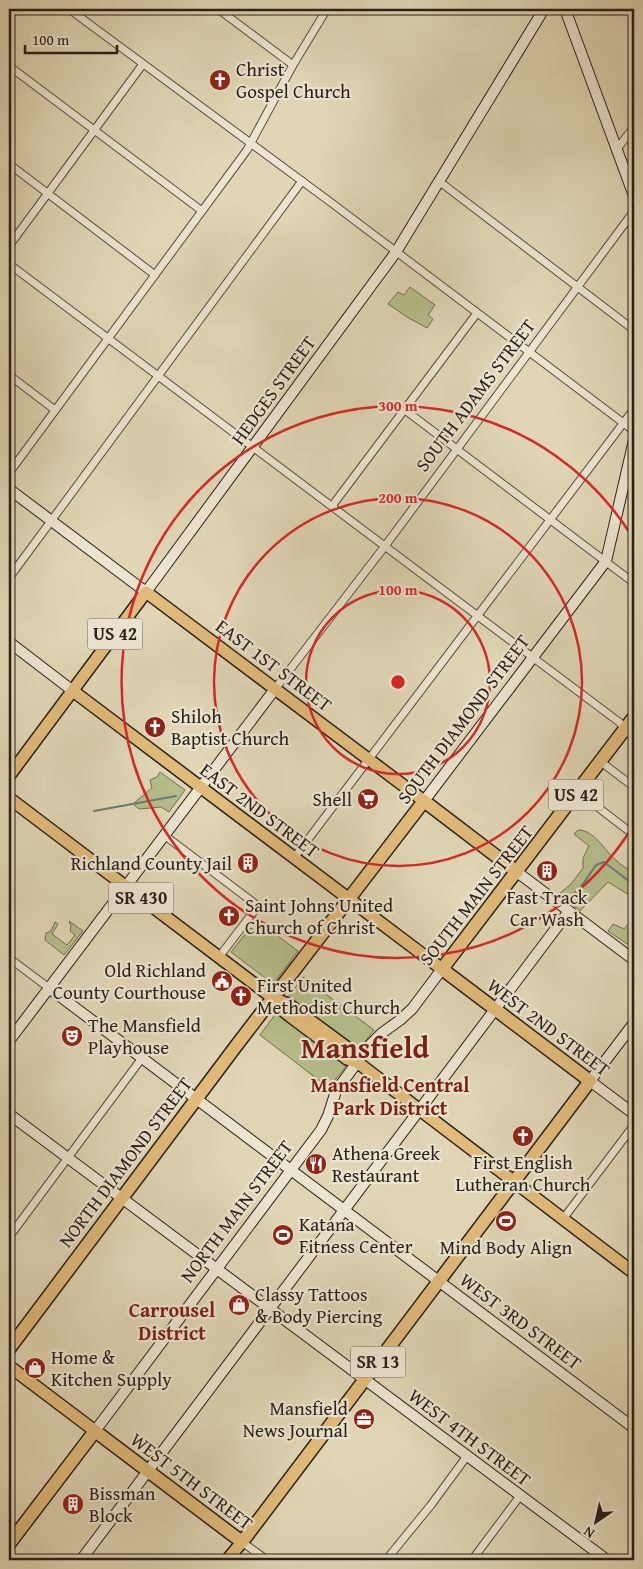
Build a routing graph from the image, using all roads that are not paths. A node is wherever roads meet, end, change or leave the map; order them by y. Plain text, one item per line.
1 (69, 9) edge
2 (218, 9) edge
3 (327, 9) edge
4 (544, 9) edge
5 (565, 9) edge
6 (143, 64) junction
7 (294, 65) junction
8 (9, 66) edge
9 (634, 127) edge
10 (94, 129) junction
11 (250, 143) junction
12 (617, 149) junction
13 (9, 164) edge
14 (302, 181) junction
15 (440, 182) junction
16 (48, 194) junction
17 (634, 196) edge
18 (202, 211) junction
19 (634, 211) edge
20 (9, 246) edge
21 (396, 252) junction
22 (9, 264) edge
23 (155, 275) junction
24 (577, 287) junction
25 (477, 313) junction
26 (634, 330) edge
27 (108, 339) junction
28 (529, 352) junction
29 (9, 374) edge
30 (158, 376) junction
31 (634, 409) edge
32 (55, 410) junction
33 (405, 410) junction
34 (624, 423) junction
35 (634, 431) edge
36 (634, 440) edge
37 (253, 447) junction
38 (457, 449) junction
39 (9, 473) edge
40 (630, 482) edge
41 (9, 489) edge
42 (332, 506) junction
43 (551, 520) junction
44 (51, 521) junction
45 (385, 546) junction
46 (606, 561) junction
47 (9, 578) edge
48 (634, 583) edge
49 (146, 592) junction
50 (478, 616) junction
51 (9, 642) edge
52 (533, 658) junction
53 (275, 690) junction
54 (73, 691) junction
55 (634, 718) edge
56 (630, 733) edge
57 (369, 760) junction
58 (601, 762) junction
59 (9, 776) edge
60 (201, 787) junction
61 (634, 787) edge
62 (578, 792) junction
63 (9, 798) edge
64 (424, 801) junction
65 (634, 835) edge
66 (164, 836) junction
67 (294, 858) junction
68 (517, 872) junction
69 (125, 887) junction
70 (348, 899) junction
71 (569, 911) junction
72 (219, 957) junction
73 (9, 958) edge
74 (634, 960) edge
75 (442, 969) junction
76 (49, 988) junction
77 (273, 998) junction
78 (496, 1010) junction
79 (634, 1023) edge
80 (9, 1041) edge
81 (142, 1058) junction
82 (357, 1062) junction
83 (590, 1081) junction
84 (196, 1099) junction
85 (420, 1110) junction
86 (9, 1114) edge
87 (634, 1114) edge
88 (634, 1125) edge
89 (67, 1158) junction
90 (291, 1170) junction
91 (514, 1182) junction
92 (121, 1199) junction
93 (344, 1211) junction
94 (563, 1219) junction
95 (9, 1237) edge
96 (216, 1269) junction
97 (634, 1273) edge
98 (438, 1281) junction
99 (270, 1310) junction
100 (9, 1350) edge
101 (9, 1366) edge
102 (364, 1380) junction
103 (634, 1428) edge
104 (95, 1431) junction
105 (467, 1456) junction
106 (148, 1472) junction
107 (520, 1496) junction
108 (11, 1537) edge
109 (242, 1542) junction
110 (81, 1560) edge
111 (227, 1560) edge
112 (267, 1560) edge
113 (386, 1560) edge
114 (472, 1560) edge
115 (607, 1560) edge

1 - 6 street
2 - 7 street
3 - 7 street
4 - 15 street, HEDGES STREET
5 - 12 street
6 - 10 street
6 - 11 street
7 - 11 street
8 - 10 street
9 - 12 street
10 - 16 street
10 - 18 street
11 - 14 street
11 - 18 street
12 - 17 street
13 - 16 street
14 - 21 street
14 - 30 street
15 - 21 street, HEDGES STREET
15 - 24 street
16 - 20 street
16 - 23 street
18 - 23 street
19 - 24 street, SOUTH ADAMS STREET
21 - 25 street
21 - 37 street, HEDGES STREET
22 - 27 street
23 - 27 street
24 - 26 street
24 - 28 street, SOUTH ADAMS STREET
25 - 28 street
25 - 33 street
27 - 30 street
27 - 32 street
28 - 34 street
28 - 38 street, SOUTH ADAMS STREET
29 - 32 street
30 - 37 street
30 - 44 street
31 - 34 street
32 - 39 street
33 - 38 street
33 - 42 street
34 - 35 street
34 - 43 street
36 - 40 street, SOUTH DIAMOND STREET
37 - 42 street
37 - 49 street, HEDGES STREET
38 - 43 street
38 - 45 street, SOUTH ADAMS STREET
40 - 46 street, SOUTH DIAMOND STREET
41 - 44 street, EAST 1ST STREET
42 - 45 street
43 - 46 street
43 - 50 street
44 - 47 street
44 - 49 street, EAST 1ST STREET
45 - 50 street
45 - 53 street, SOUTH ADAMS STREET
46 - 48 street
46 - 52 street, SOUTH DIAMOND STREET
49 - 53 main road, EAST 1ST STREET / US 42
49 - 54 main road, HEDGES STREET / US 42
50 - 52 street
50 - 57 street
51 - 54 street, EAST 2ND STREET
52 - 56 street
52 - 64 street, SOUTH DIAMOND STREET
53 - 57 main road, EAST 1ST STREET / US 42
53 - 60 street, SOUTH ADAMS STREET
54 - 59 main road, HEDGES STREET / US 42
54 - 60 main road, EAST 2ND STREET
55 - 56 highway, SOUTH MAIN STREET / US 42
56 - 58 highway, SOUTH MAIN STREET / US 42
57 - 64 main road, EAST 1ST STREET / US 42
57 - 67 street
58 - 61 street
58 - 62 highway, SOUTH MAIN STREET / US 42
60 - 66 street, SOUTH ADAMS STREET
60 - 67 main road, EAST 2ND STREET
62 - 65 street
62 - 68 highway, SOUTH MAIN STREET / US 42
63 - 69 main road, SR 430
64 - 68 highway, EAST 1ST STREET / US 42
64 - 70 highway, SOUTH DIAMOND STREET
66 - 69 street, SOUTH ADAMS STREET
66 - 72 street
67 - 70 main road, EAST 2ND STREET
68 - 71 street
68 - 75 highway, SOUTH MAIN STREET / US 42
69 - 72 main road, SR 430
69 - 76 street, SOUTH ADAMS STREET
70 - 75 main road, EAST 2ND STREET
70 - 77 highway, SOUTH DIAMOND STREET
71 - 74 street
71 - 78 street
72 - 77 main road, SR 430
73 - 76 street
75 - 78 highway, WEST 2ND STREET
75 - 82 street, SOUTH MAIN STREET
76 - 80 street, SOUTH ADAMS STREET
76 - 81 street, WEST 3RD STREET
77 - 82 main road, SR 430
77 - 84 highway, NORTH DIAMOND STREET
78 - 83 highway, WEST 2ND STREET
78 - 85 street
79 - 83 street
81 - 84 street, WEST 3RD STREET
81 - 89 street
82 - 85 main road, SR 430
82 - 90 street, NORTH MAIN STREET
83 - 87 street, WEST 2ND STREET
83 - 91 highway, SR 13
84 - 90 street, WEST 3RD STREET
84 - 92 highway, NORTH DIAMOND STREET
85 - 91 main road, SR 430
85 - 93 street
86 - 89 street, WEST 4TH STREET
88 - 94 street
89 - 92 street, WEST 4TH STREET
89 - 95 street
90 - 93 street, WEST 3RD STREET
90 - 96 street, NORTH MAIN STREET
91 - 94 main road, SR 430
91 - 98 highway, SR 13
92 - 96 street, WEST 4TH STREET
92 - 100 highway, NORTH DIAMOND STREET
93 - 98 street, WEST 3RD STREET
93 - 99 street
94 - 97 main road, SR 430
96 - 99 street, WEST 4TH STREET
96 - 104 street, NORTH MAIN STREET
98 - 102 highway, SR 13
98 - 103 street, WEST 3RD STREET
99 - 102 street, WEST 4TH STREET
99 - 106 street
101 - 104 main road
102 - 105 street, WEST 4TH STREET
102 - 109 highway, SR 13
104 - 106 highway, WEST 5TH STREET
104 - 108 highway, NORTH MAIN STREET
105 - 107 street, WEST 4TH STREET
105 - 113 street
106 - 109 highway, WEST 5TH STREET
106 - 110 street
107 - 114 street
107 - 115 street, WEST 4TH STREET
109 - 111 main road
109 - 112 street, WEST 5TH STREET

